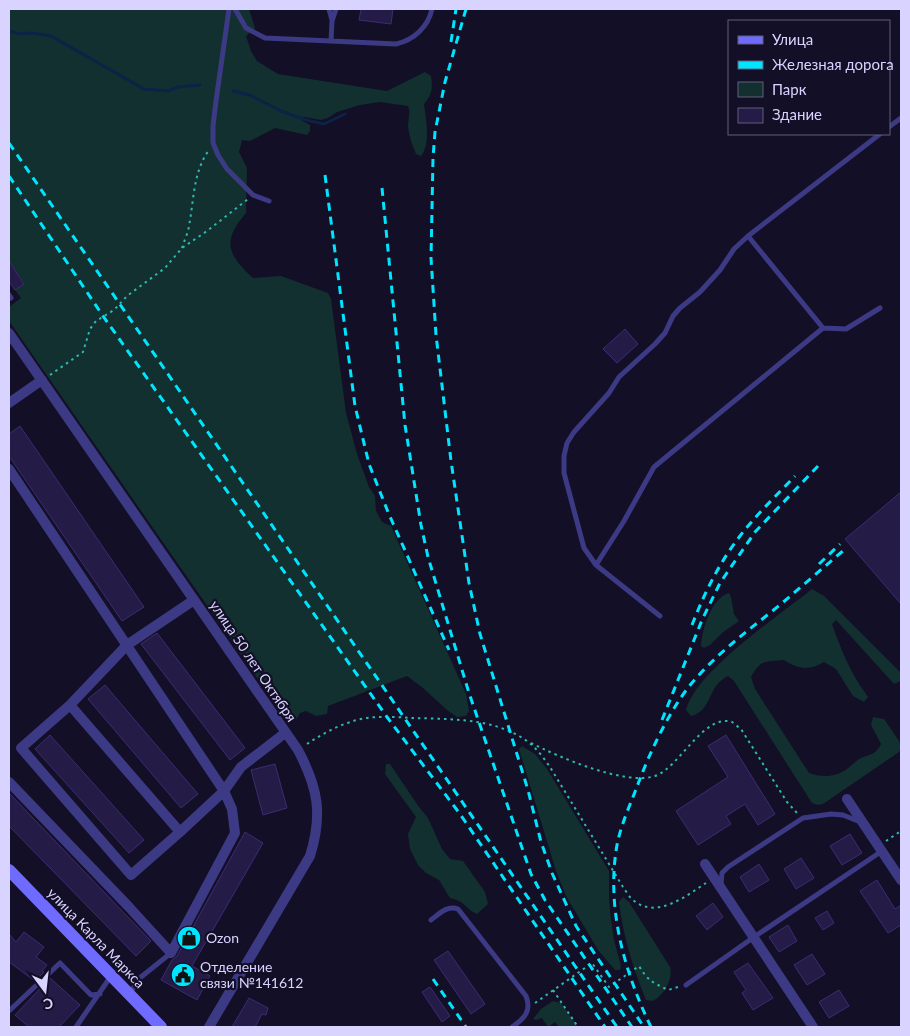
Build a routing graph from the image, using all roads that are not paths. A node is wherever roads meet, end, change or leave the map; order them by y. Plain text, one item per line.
1 (228, 9) edge
2 (235, 9) edge
3 (329, 9) edge
4 (336, 9) edge
5 (432, 9) edge
6 (332, 20) junction
7 (331, 41) junction
8 (901, 118) edge
9 (890, 126) edge
10 (879, 135) edge
11 (269, 201) dead end
12 (748, 236) junction
13 (880, 308) dead end
14 (823, 328) junction
15 (9, 333) edge
16 (42, 380) junction
17 (9, 403) edge
18 (9, 469) edge
19 (596, 565) junction
20 (194, 600) junction
21 (660, 616) dead end
22 (126, 645) junction
23 (70, 705) junction
24 (285, 733) junction
25 (9, 782) edge
26 (224, 791) junction
27 (847, 799) dead end
28 (865, 826) junction
29 (180, 832) junction
30 (880, 848) junction
31 (704, 864) dead end
32 (9, 870) edge
33 (901, 880) edge
34 (722, 889) junction
35 (431, 920) dead end
36 (754, 937) junction
37 (171, 953) junction
38 (111, 975) junction
39 (686, 985) road end
40 (100, 994) junction
41 (128, 994) junction
42 (9, 1010) edge
43 (76, 1027) edge
44 (161, 1027) edge
45 (209, 1027) edge
46 (512, 1027) edge
47 (814, 1027) edge

1 - 11 lane
2 - 7 lane
3 - 6 lane
4 - 6 lane
5 - 7 lane
6 - 7 lane
8 - 9 lane
10 - 12 lane
12 - 14 lane
12 - 19 lane
13 - 14 lane
14 - 19 lane
15 - 16 street, улица 50 лет Октября
16 - 17 street
16 - 20 street, улица 50 лет Октября
18 - 22 street
19 - 21 lane
20 - 22 street
20 - 24 street, улица 50 лет Октября
22 - 23 street
22 - 26 street
23 - 29 street
23 - 29 street
24 - 26 street
24 - 45 street, улица 50 лет Октября
25 - 37 street
26 - 29 street
26 - 37 street
27 - 28 street
28 - 30 street
28 - 34 lane
30 - 33 street
30 - 36 lane
31 - 34 street
32 - 38 street, улица Карла Маркса
34 - 36 street
35 - 46 lane
36 - 39 lane
36 - 47 street
37 - 41 lane
38 - 40 lane
38 - 41 street, улица Карла Маркса
40 - 42 lane
40 - 43 lane
41 - 44 street, улица Карла Маркса

